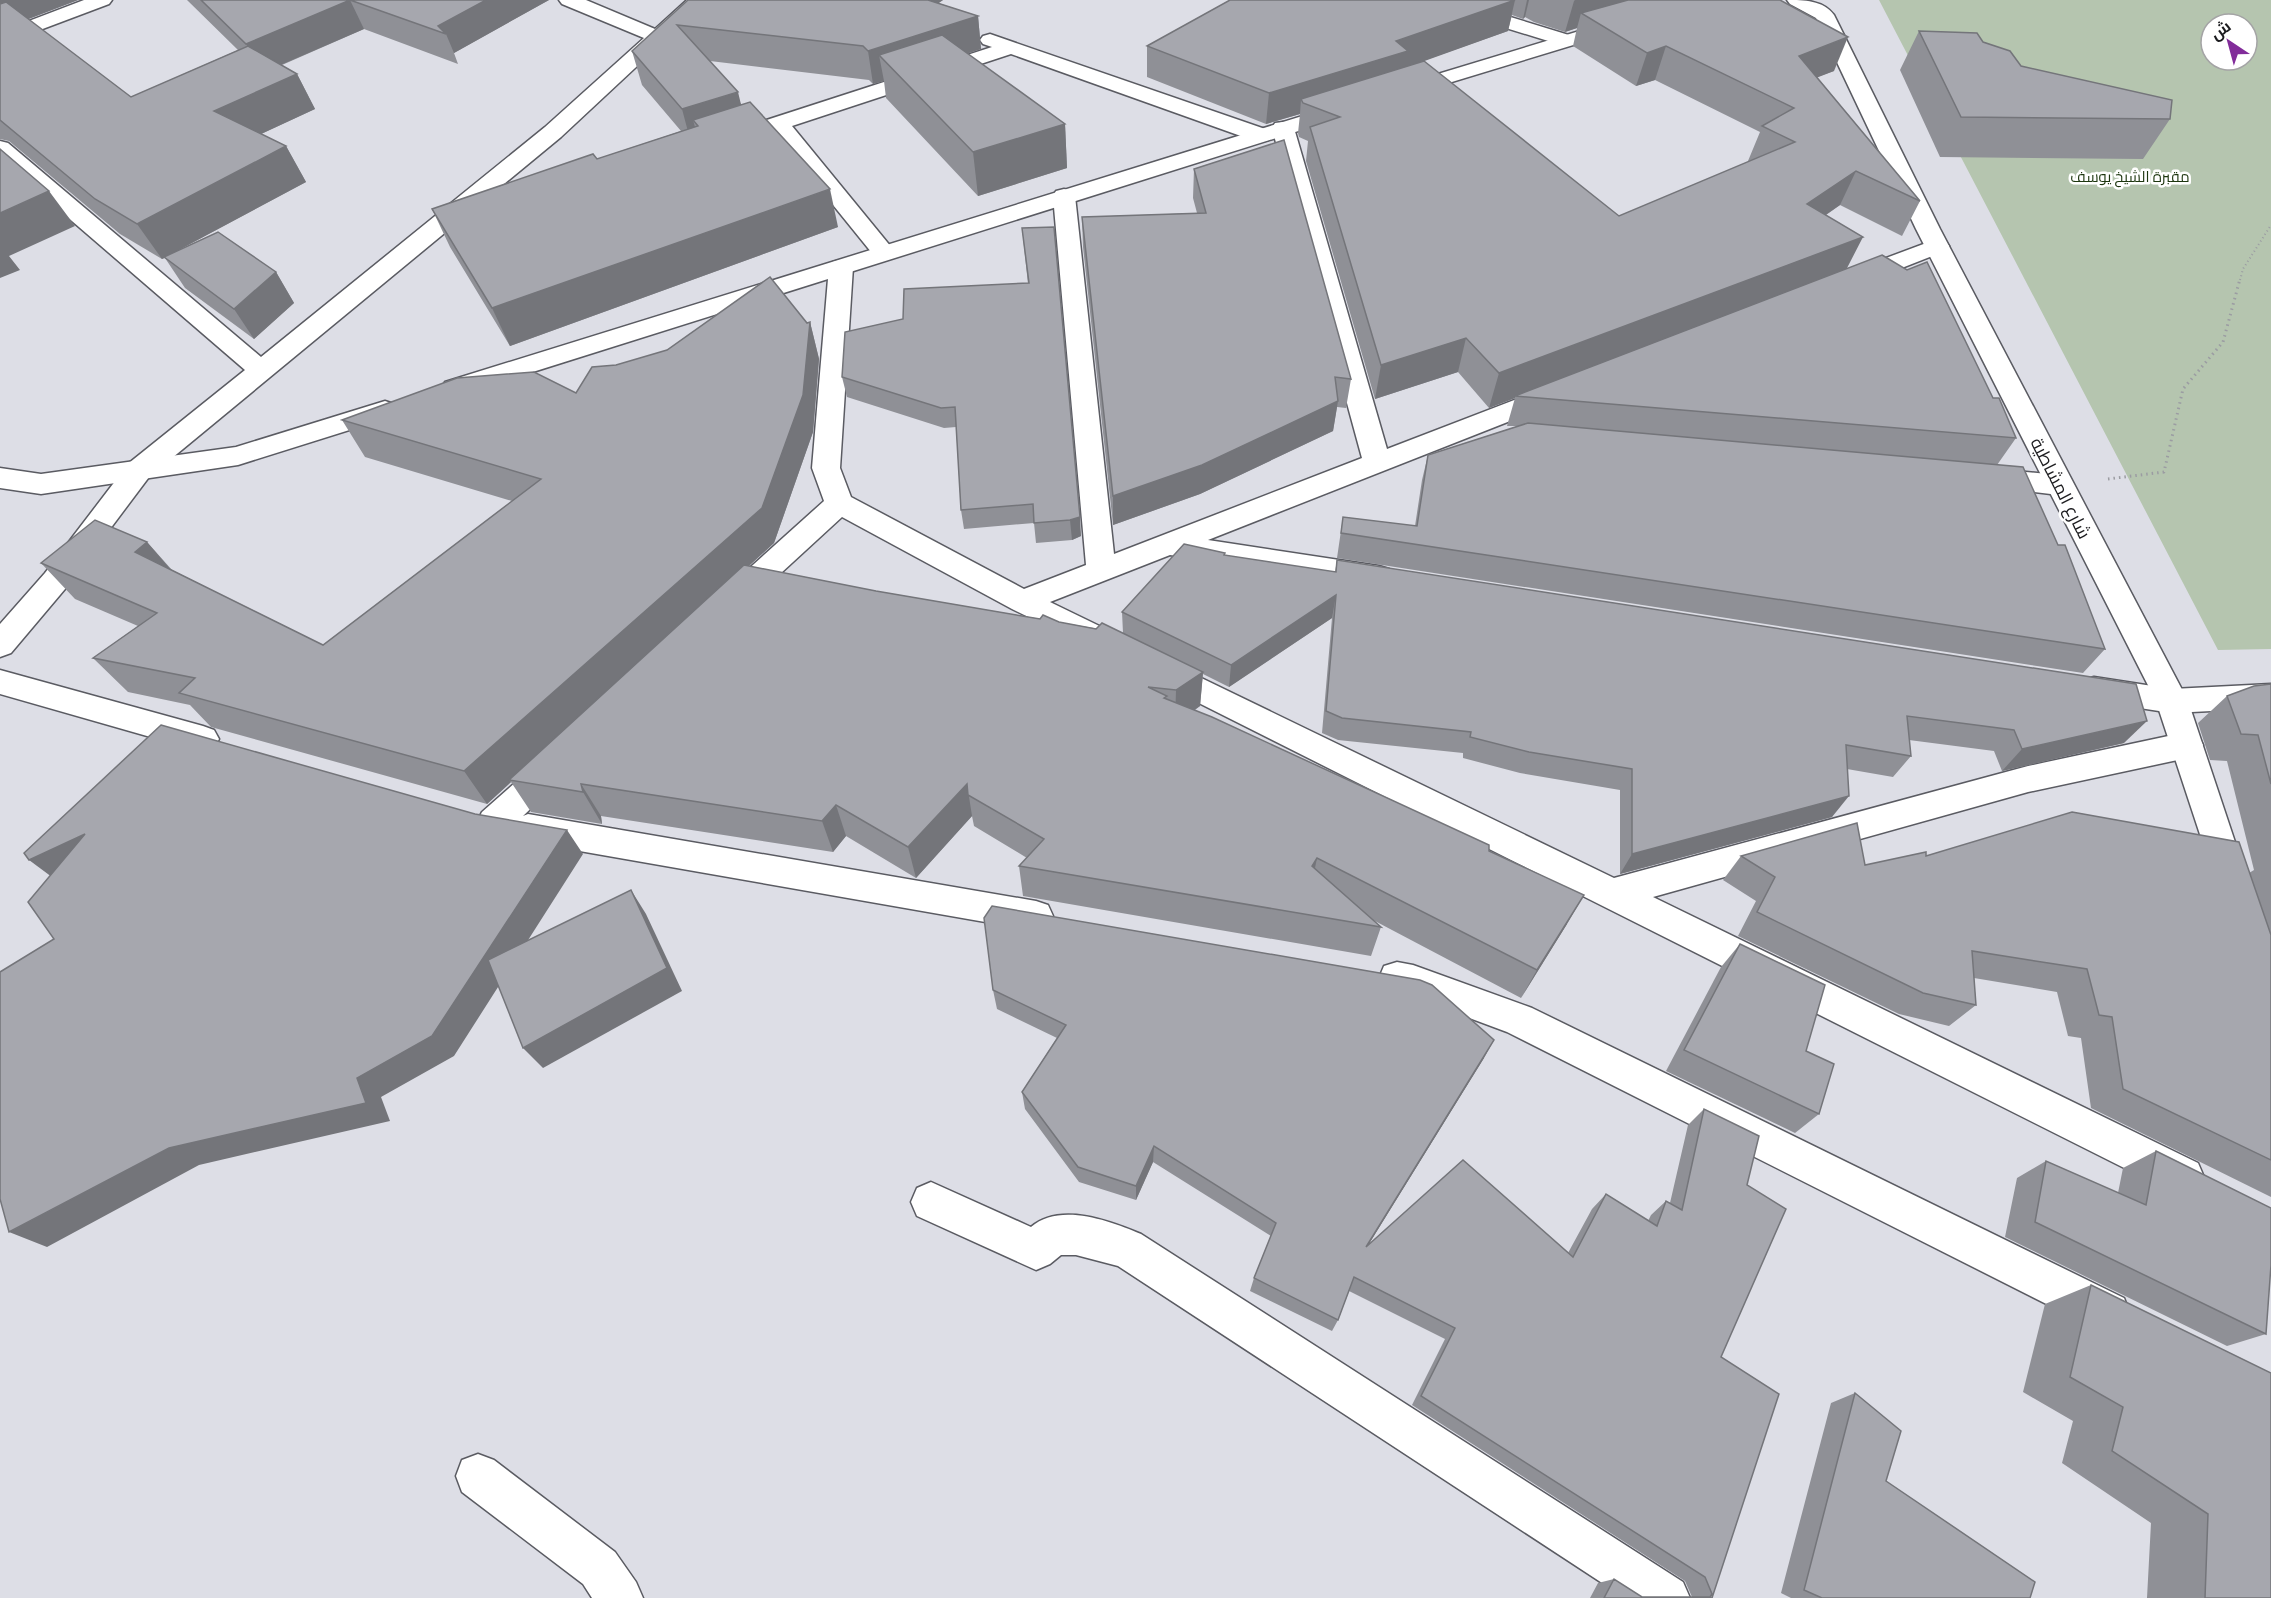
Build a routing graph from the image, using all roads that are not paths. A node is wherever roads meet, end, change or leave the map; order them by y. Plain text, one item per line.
1 (102, 0) edge
2 (569, 0) edge
3 (699, 0) edge
4 (1435, 0) edge
5 (1797, 0) edge
6 (1643, 18) edge
7 (968, 33) edge
8 (658, 37) junction
9 (0, 39) edge
10 (1564, 40) junction
11 (1010, 48) junction
12 (779, 124) junction
13 (1283, 128) junction
14 (1260, 135) junction
15 (711, 146) edge
16 (0, 148) edge
17 (1064, 196) junction
18 (473, 225) edge
19 (416, 243) junction
20 (1937, 246) junction
21 (884, 253) junction
22 (842, 267) junction
23 (1825, 289) edge
24 (261, 370) junction
25 (1579, 384) edge
26 (432, 395) edge
27 (409, 402) edge
28 (1456, 432) junction
29 (1515, 437) edge
30 (1377, 462) junction
31 (139, 470) junction
32 (1965, 476) edge
33 (0, 478) edge
34 (2059, 485) junction
35 (839, 503) junction
36 (1167, 544) junction
37 (1101, 570) junction
38 (1404, 581) edge
39 (1022, 601) junction
40 (710, 623) edge
41 (0, 645) edge
42 (0, 682) edge
43 (2066, 684) edge
44 (2271, 696) edge
45 (2172, 701) junction
46 (2187, 745) junction
47 (230, 747) edge
48 (572, 750) edge
49 (460, 812) edge
50 (494, 822) junction
51 (1610, 894) junction
52 (2238, 904) edge
53 (1072, 922) edge
54 (1366, 973) edge
55 (2207, 1189) edge
56 (931, 1202) dead end
57 (2142, 1329) edge
58 (478, 1476) dead end
59 (620, 1598) edge
60 (1667, 1598) edge

1 - 9 street
2 - 8 street
3 - 8 street
4 - 10 street
5 - 20 street, شارع المشاطية
6 - 10 street
7 - 11 street
8 - 19 street
10 - 13 street
11 - 12 street
11 - 14 street
12 - 15 street
12 - 21 street
13 - 14 street
13 - 30 street
14 - 17 street
16 - 24 street
17 - 21 street
17 - 37 street
18 - 19 street
19 - 24 street
20 - 23 street
20 - 34 street, شارع المشاطية
21 - 22 street
22 - 26 street
22 - 35 street
24 - 31 street
25 - 28 street
27 - 31 street
28 - 29 street
28 - 30 street
30 - 36 street
31 - 33 street
31 - 41 street
32 - 34 street
34 - 45 street, شارع المشاطية
35 - 39 street
35 - 40 street
36 - 37 street
36 - 38 street
37 - 39 street
39 - 51 street
42 - 47 street
43 - 45 street
44 - 45 street
45 - 46 street, شارع المشاطية
46 - 51 street
46 - 52 street, شارع المشاطية
48 - 50 street
49 - 50 street
50 - 53 street
51 - 55 street
54 - 57 street
56 - 60 street
58 - 59 street

